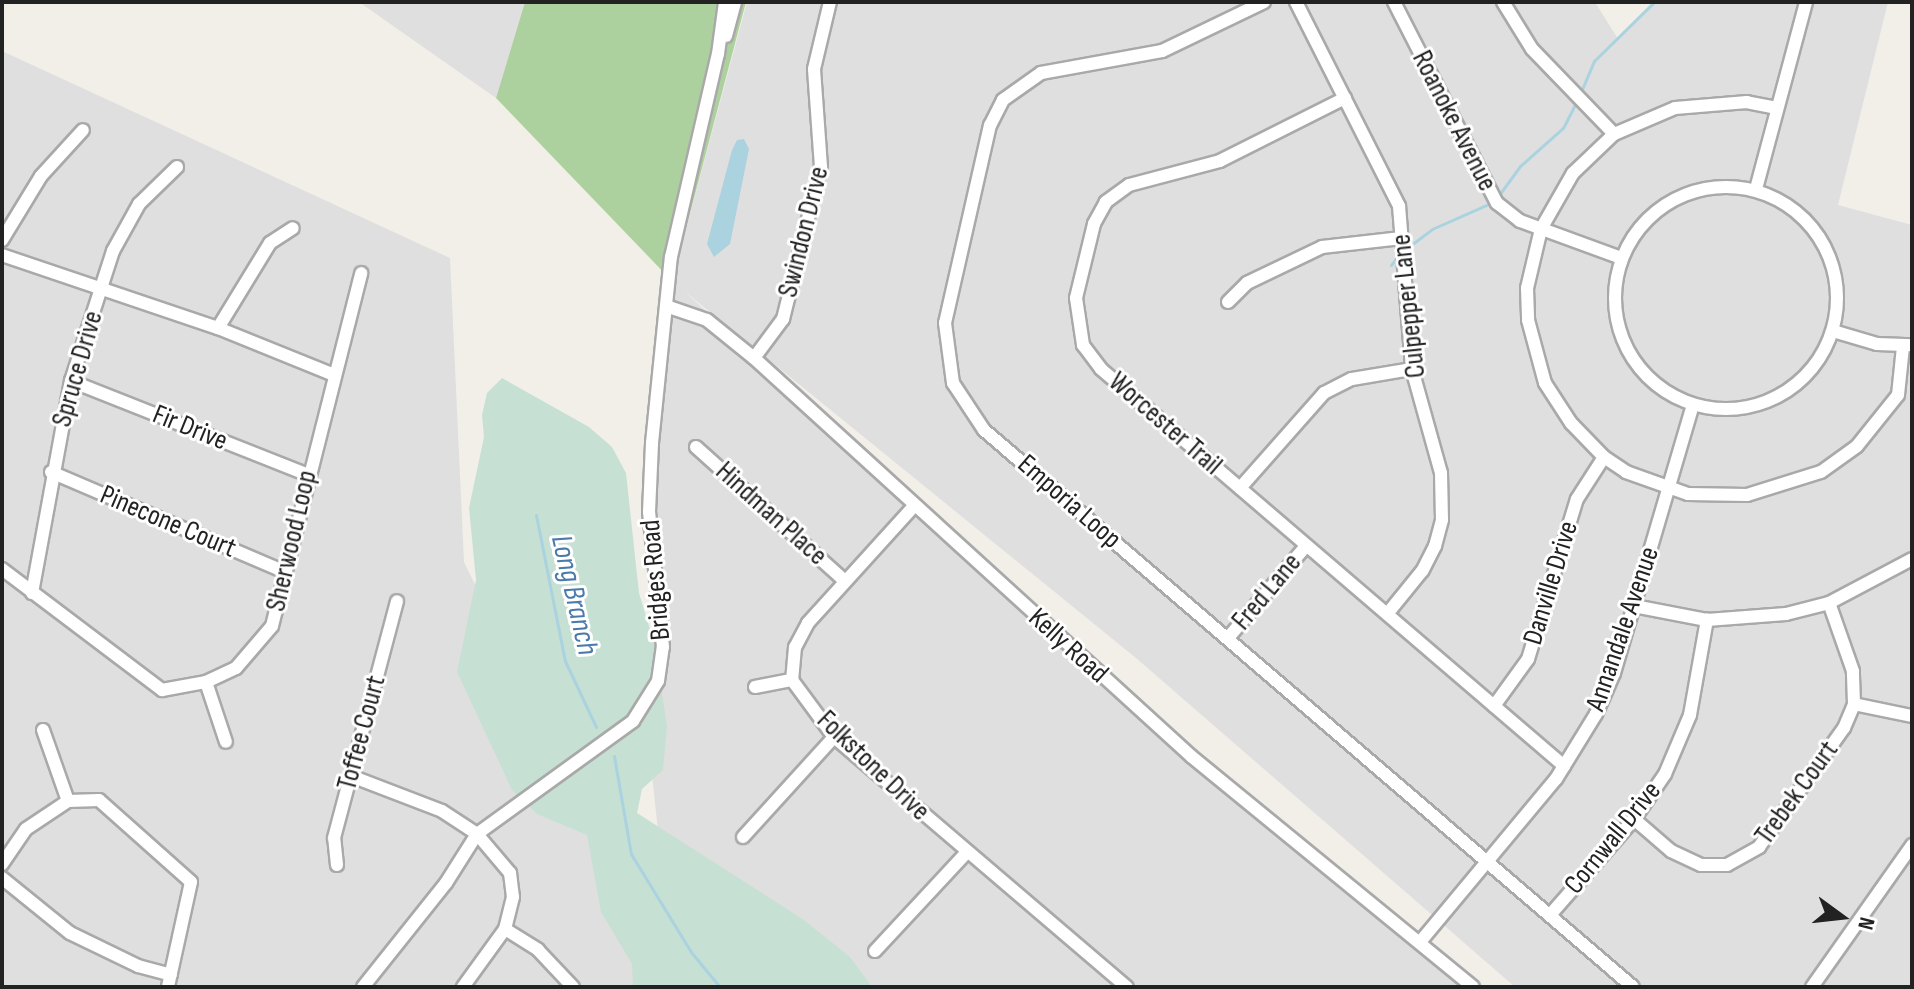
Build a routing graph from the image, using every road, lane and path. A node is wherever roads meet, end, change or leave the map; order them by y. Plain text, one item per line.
1 (725, 2) edge
2 (735, 2) edge
3 (830, 2) edge
4 (1264, 2) edge
5 (1296, 2) edge
6 (1394, 2) edge
7 (1503, 2) edge
8 (1806, 2) edge
9 (718, 54) junction
10 (1345, 98) junction
11 (1777, 108) junction
12 (83, 130) dead end
13 (1614, 134) junction
14 (177, 167) dead end
15 (1756, 189) junction
16 (293, 228) dead end
17 (1541, 229) junction
18 (1401, 238) junction
19 (2, 240) edge
20 (2, 255) edge
21 (1621, 258) junction
22 (361, 273) dead end
23 (102, 287) junction
24 (1228, 302) dead end
25 (666, 306) junction
26 (218, 328) junction
27 (1833, 331) junction
28 (1907, 346) edge
29 (754, 358) junction
30 (1412, 369) junction
31 (332, 374) junction
32 (71, 381) junction
33 (1693, 405) junction
34 (696, 447) dead end
35 (1604, 457) junction
36 (51, 472) junction
37 (308, 475) junction
38 (1240, 488) junction
39 (1668, 488) junction
40 (914, 506) junction
41 (1306, 546) junction
42 (1912, 559) edge
43 (2, 569) edge
44 (285, 572) junction
45 (845, 581) junction
46 (32, 593) junction
47 (397, 601) dead end
48 (1829, 603) junction
49 (1634, 606) junction
50 (1387, 614) junction
51 (1707, 620) junction
52 (1228, 638) junction
53 (792, 680) junction
54 (206, 682) junction
55 (755, 687) dead end
56 (1854, 704) junction
57 (1494, 706) junction
58 (1912, 716) edge
59 (43, 730) dead end
60 (834, 737) junction
61 (226, 742) dead end
62 (1564, 766) junction
63 (351, 776) junction
64 (68, 801) junction
65 (1634, 819) junction
66 (477, 834) junction
67 (743, 837) dead end
68 (1912, 845) edge
69 (965, 854) junction
70 (1488, 861) junction
71 (2, 864) edge
72 (337, 865) dead end
73 (2, 878) edge
74 (1550, 915) junction
75 (505, 929) junction
76 (1420, 942) junction
77 (875, 951) dead end
78 (170, 981) edge
79 (363, 987) edge
80 (463, 987) edge
81 (573, 987) edge
82 (1127, 987) edge
83 (1473, 987) edge
84 (1633, 987) edge
85 (1812, 987) edge

1 - 9 street, Bridges Road
2 - 9 street, Bridges Road
3 - 29 street, Swindon Drive
4 - 52 street, Emporia Loop
5 - 10 street, Culpepper Lane
6 - 17 street, Roanoke Avenue
7 - 13 street
8 - 11 street
9 - 25 street, Bridges Road
10 - 18 street, Culpepper Lane
10 - 38 street, Worcester Trail
11 - 13 street
11 - 15 street
12 - 19 street
13 - 17 street
14 - 23 street, Spruce Drive
15 - 21 street
15 - 27 street
16 - 26 street
17 - 21 street, Roanoke Avenue
17 - 35 street
18 - 24 street
18 - 30 street, Culpepper Lane
20 - 23 street
21 - 33 street
22 - 31 street, Sherwood Loop
23 - 26 street
23 - 32 street, Spruce Drive
25 - 29 street, Kelly Road
25 - 66 street, Bridges Road
26 - 31 street
27 - 28 street
27 - 33 street
28 - 39 street
29 - 40 street, Kelly Road
30 - 38 street
30 - 50 street, Culpepper Lane
31 - 37 street, Sherwood Loop
32 - 36 street, Spruce Drive
32 - 37 street, Fir Drive
33 - 39 street, Annandale Avenue
34 - 45 street, Hindman Place
35 - 39 street
35 - 57 street, Danville Drive
36 - 44 street, Pinecone Court
36 - 46 street, Spruce Drive
37 - 44 street, Sherwood Loop
38 - 41 street, Worcester Trail
39 - 49 street, Annandale Avenue
40 - 45 street
40 - 76 street, Kelly Road
41 - 50 street, Worcester Trail
41 - 52 street, Fred Lane
42 - 48 street
43 - 46 street, Sherwood Loop
44 - 54 street, Sherwood Loop
45 - 53 street
46 - 54 street, Sherwood Loop
47 - 63 street, Toffee Court
48 - 51 street
48 - 56 street
49 - 51 street
49 - 62 street, Annandale Avenue
50 - 57 street, Worcester Trail
51 - 65 street, Cornwall Drive
52 - 70 street, Emporia Loop
53 - 55 street
53 - 60 street, Folkstone Drive
54 - 61 street
56 - 58 street
56 - 65 street, Trebek Court
57 - 62 street, Worcester Trail
59 - 64 street
60 - 67 street
60 - 69 street, Folkstone Drive
62 - 70 street, Annandale Avenue
63 - 66 street
63 - 72 street, Toffee Court
64 - 71 street
64 - 78 street
65 - 74 street, Cornwall Drive
66 - 75 street
66 - 79 street, Bridges Road
68 - 85 street
69 - 77 street
69 - 82 street, Folkstone Drive
70 - 74 street, Emporia Loop
70 - 76 street, Annandale Avenue
73 - 78 street
74 - 84 street, Emporia Loop
75 - 80 street
75 - 81 street
76 - 83 street, Kelly Road

